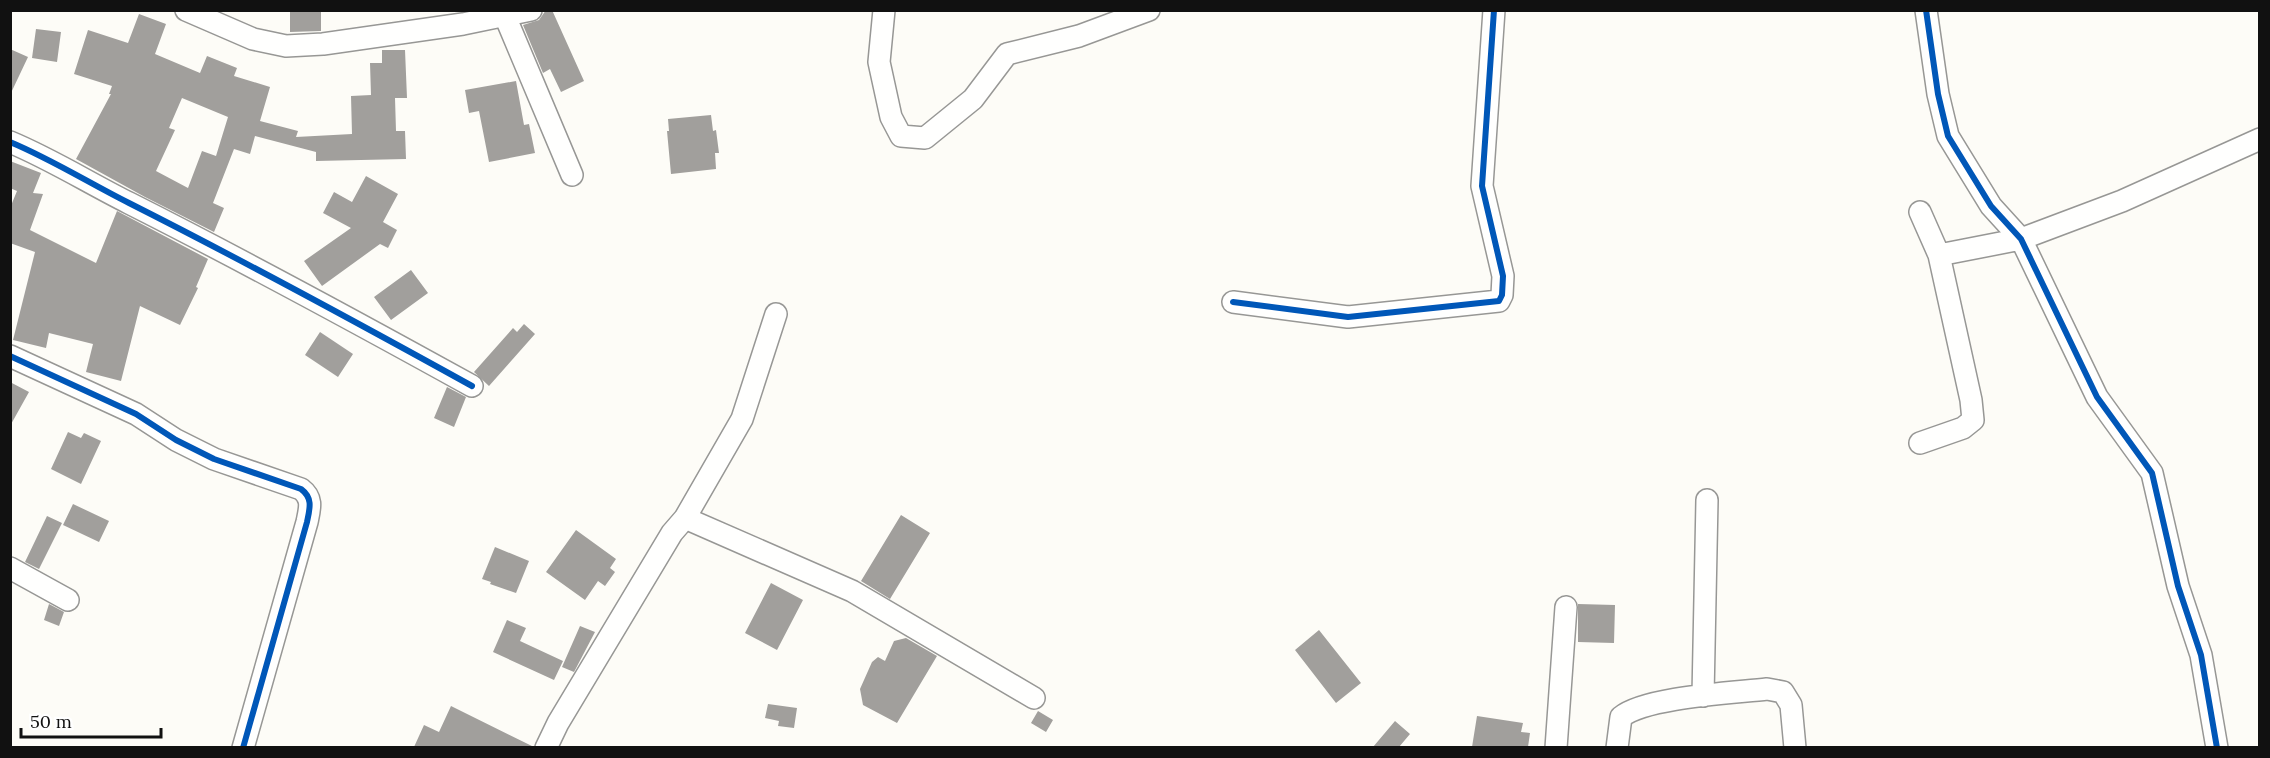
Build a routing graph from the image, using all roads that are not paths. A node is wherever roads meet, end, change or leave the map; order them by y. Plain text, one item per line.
1 (186, 10) edge
2 (531, 10) edge
3 (884, 10) edge
4 (1149, 10) edge
5 (1494, 10) edge
6 (1926, 10) edge
7 (505, 16) junction
8 (2259, 139) edge
9 (10, 142) edge
10 (572, 175) dead end
11 (1920, 212) dead end
12 (2021, 239) junction
13 (1939, 255) junction
14 (1233, 302) dead end
15 (776, 314) dead end
16 (10, 356) edge
17 (472, 386) dead end
18 (1920, 443) dead end
19 (1707, 500) dead end
20 (685, 518) junction
21 (10, 568) edge
22 (68, 600) dead end
23 (1566, 607) dead end
24 (1703, 696) junction
25 (1034, 698) dead end
26 (243, 747) edge
27 (546, 747) edge
28 (1556, 747) edge
29 (1617, 747) edge
30 (1795, 747) edge
31 (2217, 747) edge

1 - 7 street
2 - 7 street
3 - 4 street
5 - 14 street
6 - 12 street
7 - 10 street
8 - 12 street
9 - 17 street
11 - 13 street
12 - 13 street
12 - 31 street
13 - 18 street
15 - 20 street
16 - 26 street
19 - 24 street
20 - 25 street
20 - 27 street
21 - 22 street
23 - 28 street
24 - 29 street
24 - 30 street

